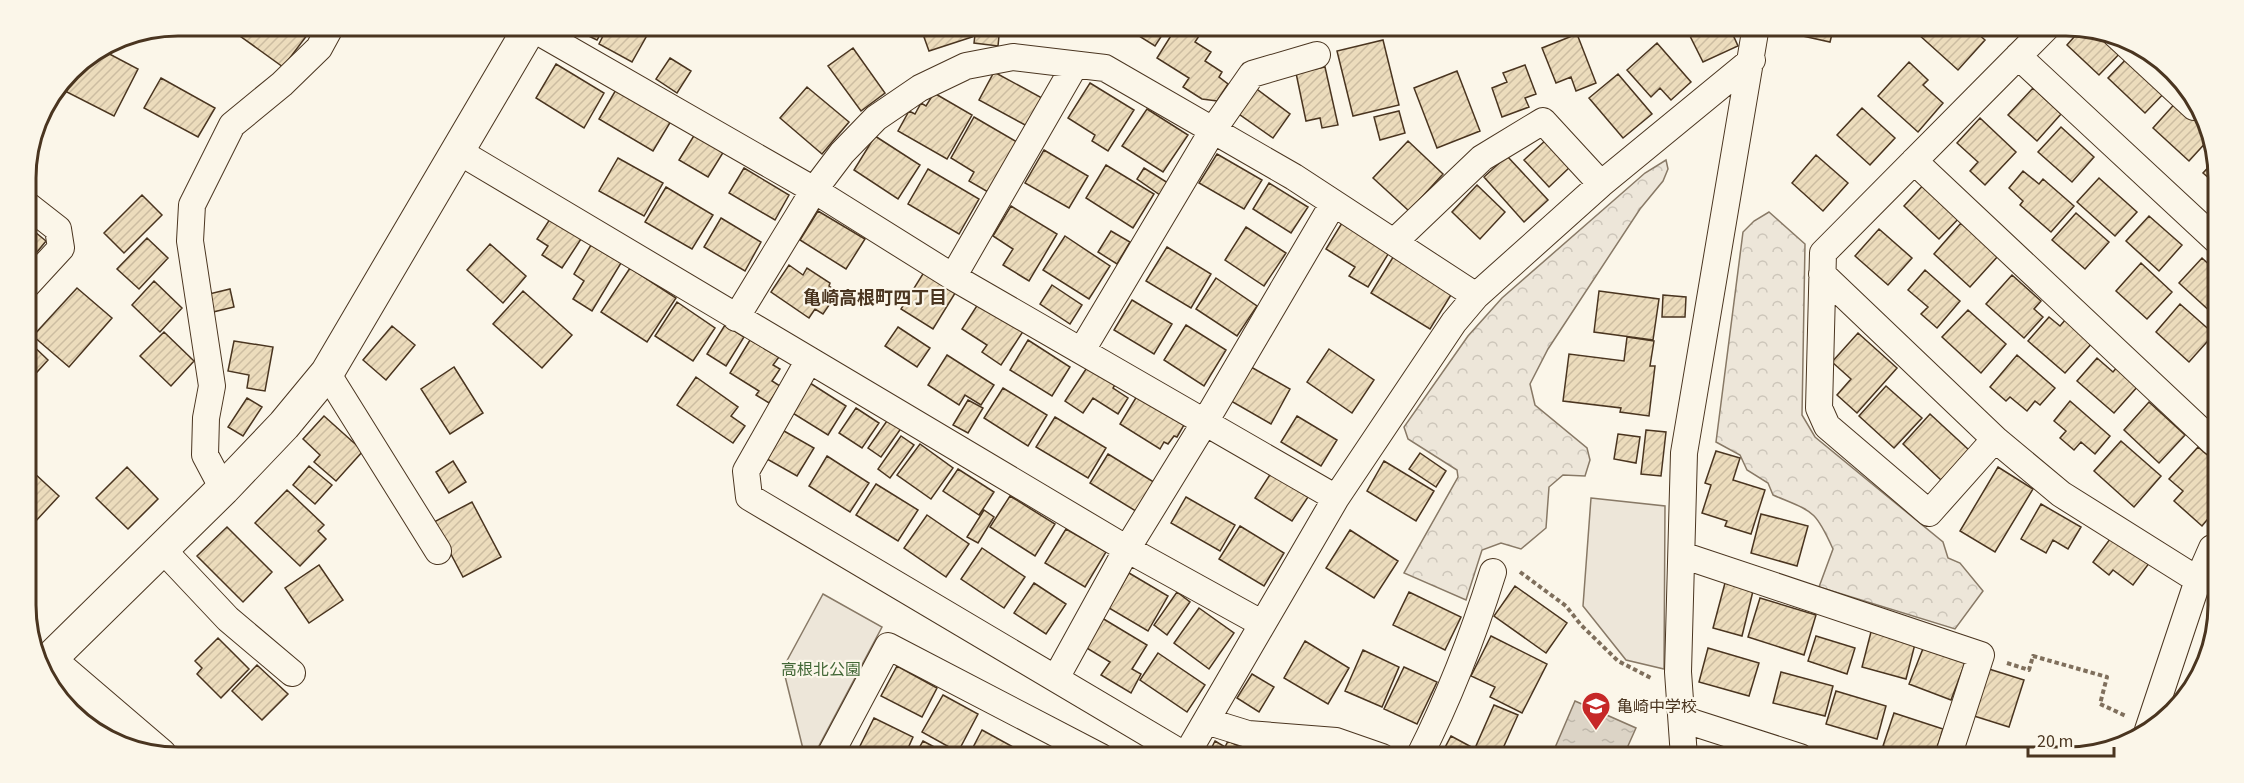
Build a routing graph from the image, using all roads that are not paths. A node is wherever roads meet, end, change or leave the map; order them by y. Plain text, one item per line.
1 (325, 36) edge
2 (524, 36) edge
3 (547, 36) edge
4 (1755, 36) edge
5 (2038, 36) edge
6 (1317, 55) dead end
7 (2018, 56) junction
8 (2140, 57) edge
9 (1752, 60) junction
10 (1075, 65) junction
11 (2181, 95) edge
12 (1214, 130) junction
13 (458, 151) junction
14 (1914, 161) junction
15 (1601, 184) junction
16 (814, 190) junction
17 (1333, 204) junction
18 (36, 212) edge
19 (2208, 233) edge
20 (1394, 242) junction
21 (1822, 274) junction
22 (36, 276) edge
23 (953, 277) junction
24 (1476, 296) junction
25 (736, 318) junction
26 (1082, 350) junction
27 (809, 360) junction
28 (327, 372) junction
29 (1205, 422) junction
30 (2208, 437) edge
31 (1995, 439) junction
32 (223, 489) junction
33 (1336, 498) junction
34 (163, 549) junction
35 (1127, 549) junction
36 (438, 551) dead end
37 (1682, 555) junction
38 (2208, 557) edge
39 (1493, 572) road end
40 (2198, 580) junction
41 (1261, 623) junction
42 (46, 656) edge
43 (49, 664) edge
44 (292, 673) dead end
45 (1056, 678) junction
46 (1682, 719) junction
47 (2150, 719) edge
48 (1206, 721) junction
49 (147, 743) edge
50 (835, 747) edge
51 (1082, 747) edge
52 (1169, 747) edge
53 (1191, 747) edge
54 (1351, 747) edge
55 (1424, 747) edge
56 (1683, 747) edge
57 (1769, 747) edge
58 (1951, 747) edge

1 - 32 street
2 - 13 street
3 - 16 street
4 - 9 street
5 - 7 street
6 - 12 street
7 - 14 street
7 - 19 street
8 - 11 street
9 - 15 street
9 - 37 street
10 - 12 street
10 - 16 street
10 - 23 street
12 - 17 street
12 - 26 street
13 - 25 street
13 - 28 street
14 - 21 street
14 - 30 street
15 - 20 street
15 - 24 street
16 - 23 street
16 - 25 street
17 - 20 street
17 - 29 street
18 - 22 street
20 - 24 street
21 - 31 street
21 - 31 street
23 - 26 street
24 - 33 street
25 - 27 street
26 - 29 street
27 - 35 street
27 - 45 street
28 - 32 street
28 - 36 street
29 - 33 street
29 - 35 street
31 - 40 street
32 - 34 street
33 - 41 street
34 - 42 street
34 - 44 street
35 - 41 street
35 - 45 street
37 - 46 street
37 - 58 street
38 - 40 street
39 - 55 street
40 - 47 street
41 - 48 street
43 - 49 street
45 - 52 street
46 - 56 street
46 - 57 street
48 - 53 street
48 - 54 street
50 - 51 street

